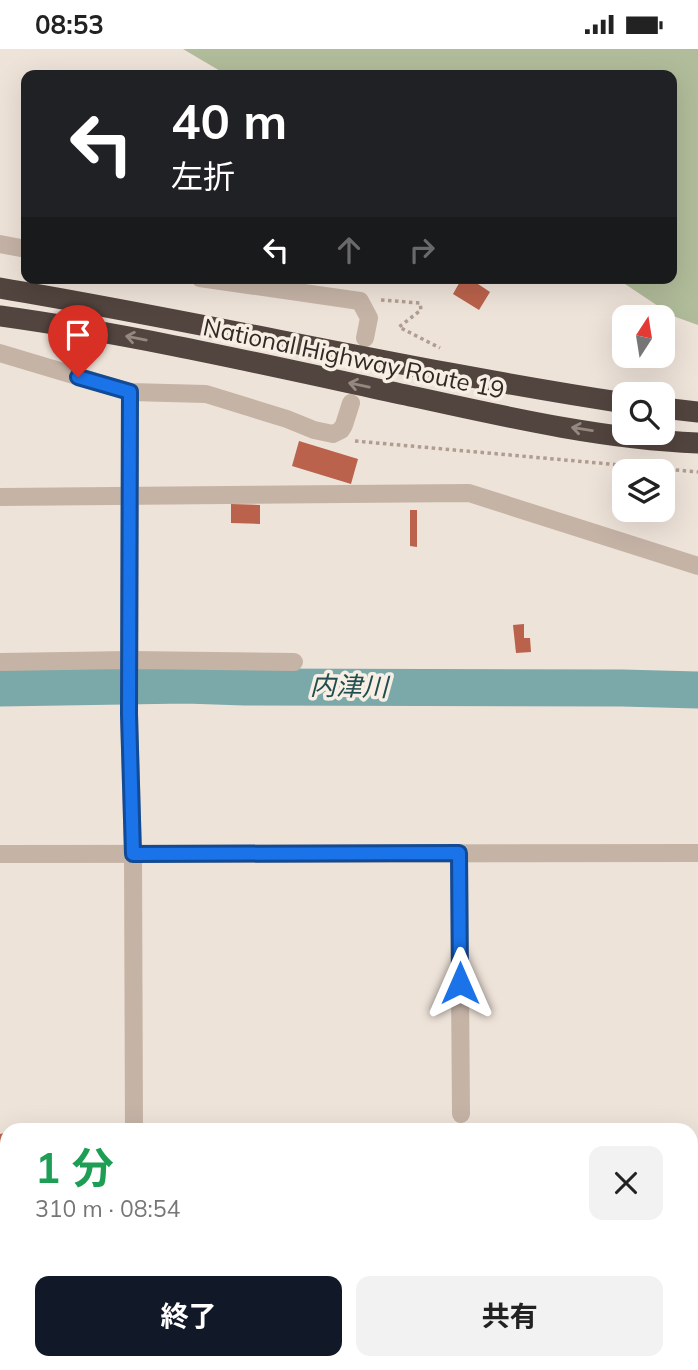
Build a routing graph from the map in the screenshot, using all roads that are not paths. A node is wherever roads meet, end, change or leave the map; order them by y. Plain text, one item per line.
1 (0, 244) edge
2 (21, 248) edge
3 (246, 284) edge
4 (0, 288) edge
5 (0, 316) edge
6 (365, 338) dead end
7 (0, 353) edge
8 (130, 392) junction
9 (612, 401) edge
10 (351, 403) dead end
11 (675, 409) edge
12 (698, 412) edge
13 (698, 443) edge
14 (0, 497) edge
15 (131, 497) junction
16 (698, 566) edge
17 (130, 660) junction
18 (0, 662) edge
19 (294, 662) dead end
20 (459, 853) junction
21 (698, 853) edge
22 (0, 854) edge
23 (133, 854) junction
24 (461, 1114) dead end
25 (134, 1123) edge

1 - 2 street
3 - 6 street
4 - 9 highway, National Highway Route 19
13 -> 5 highway, National Highway Route 19
7 - 8 street
8 - 10 street
8 - 15 street
11 - 12 highway
14 - 15 street
15 - 16 street
15 - 17 street
17 - 18 street
17 - 19 street
17 - 23 street
20 - 21 street
20 - 23 street
20 - 24 street
22 - 23 street
23 - 25 street

